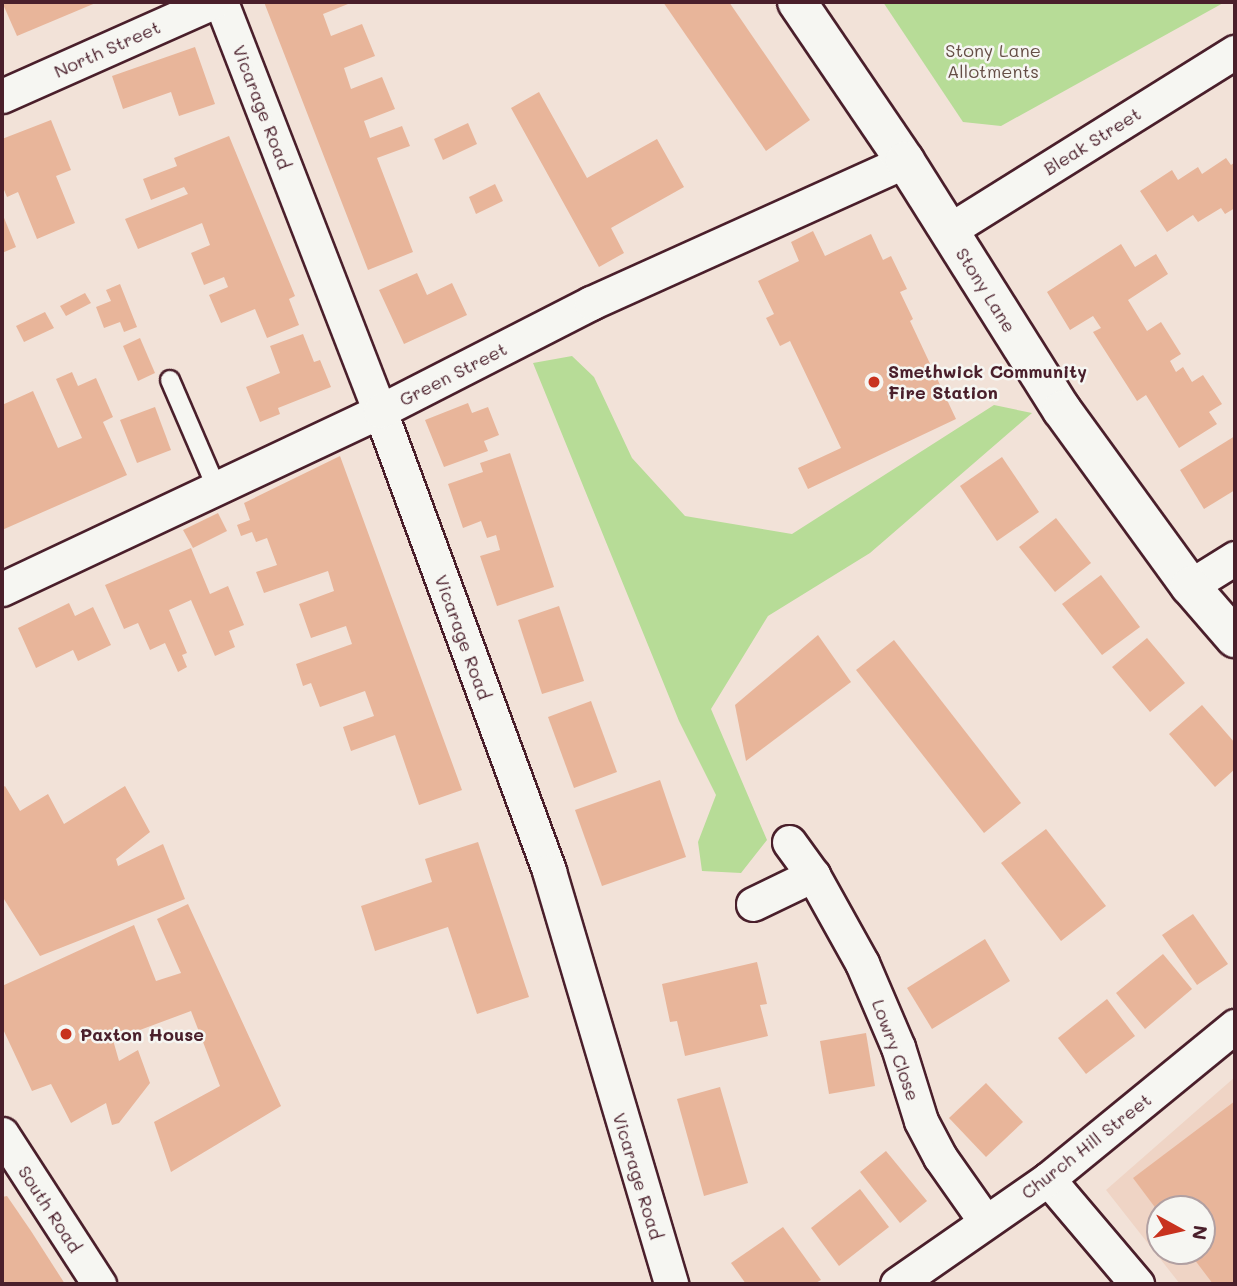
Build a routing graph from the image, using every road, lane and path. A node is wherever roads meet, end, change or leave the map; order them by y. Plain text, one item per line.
1 (213, 2) edge
2 (221, 2) edge
3 (797, 2) edge
4 (1235, 52) edge
5 (2, 96) edge
6 (905, 161) junction
7 (948, 231) junction
8 (170, 380) dead end
9 (380, 411) junction
10 (216, 487) junction
11 (1235, 558) edge
12 (1190, 586) junction
13 (2, 589) edge
14 (1235, 638) edge
15 (789, 842) dead end
16 (813, 875) junction
17 (752, 904) dead end
18 (1235, 1027) edge
19 (2, 1135) edge
20 (1048, 1180) junction
21 (17, 1186) edge
22 (985, 1220) junction
23 (99, 1284) edge
24 (671, 1284) edge
25 (897, 1284) edge
26 (1137, 1284) edge

1 - 5 street, North Street
2 - 9 street, Vicarage Road
3 - 6 street, Stony Lane
4 - 7 street, Bleak Street
6 - 7 street, Stony Lane
6 - 9 street, Green Street
7 - 12 street, Stony Lane
8 - 10 lane
9 - 10 street, Green Street
9 - 24 street, Vicarage Road
10 - 13 street, Green Street
11 - 12 street
12 - 14 street, Stony Lane
15 - 16 street, Lowry Close
16 - 17 street
16 - 22 street, Lowry Close
18 - 20 street, Church Hill Street
19 - 21 street, South Road
20 - 22 street, Church Hill Street
20 - 26 street
21 - 23 street, South Road
22 - 25 street, Church Hill Street

